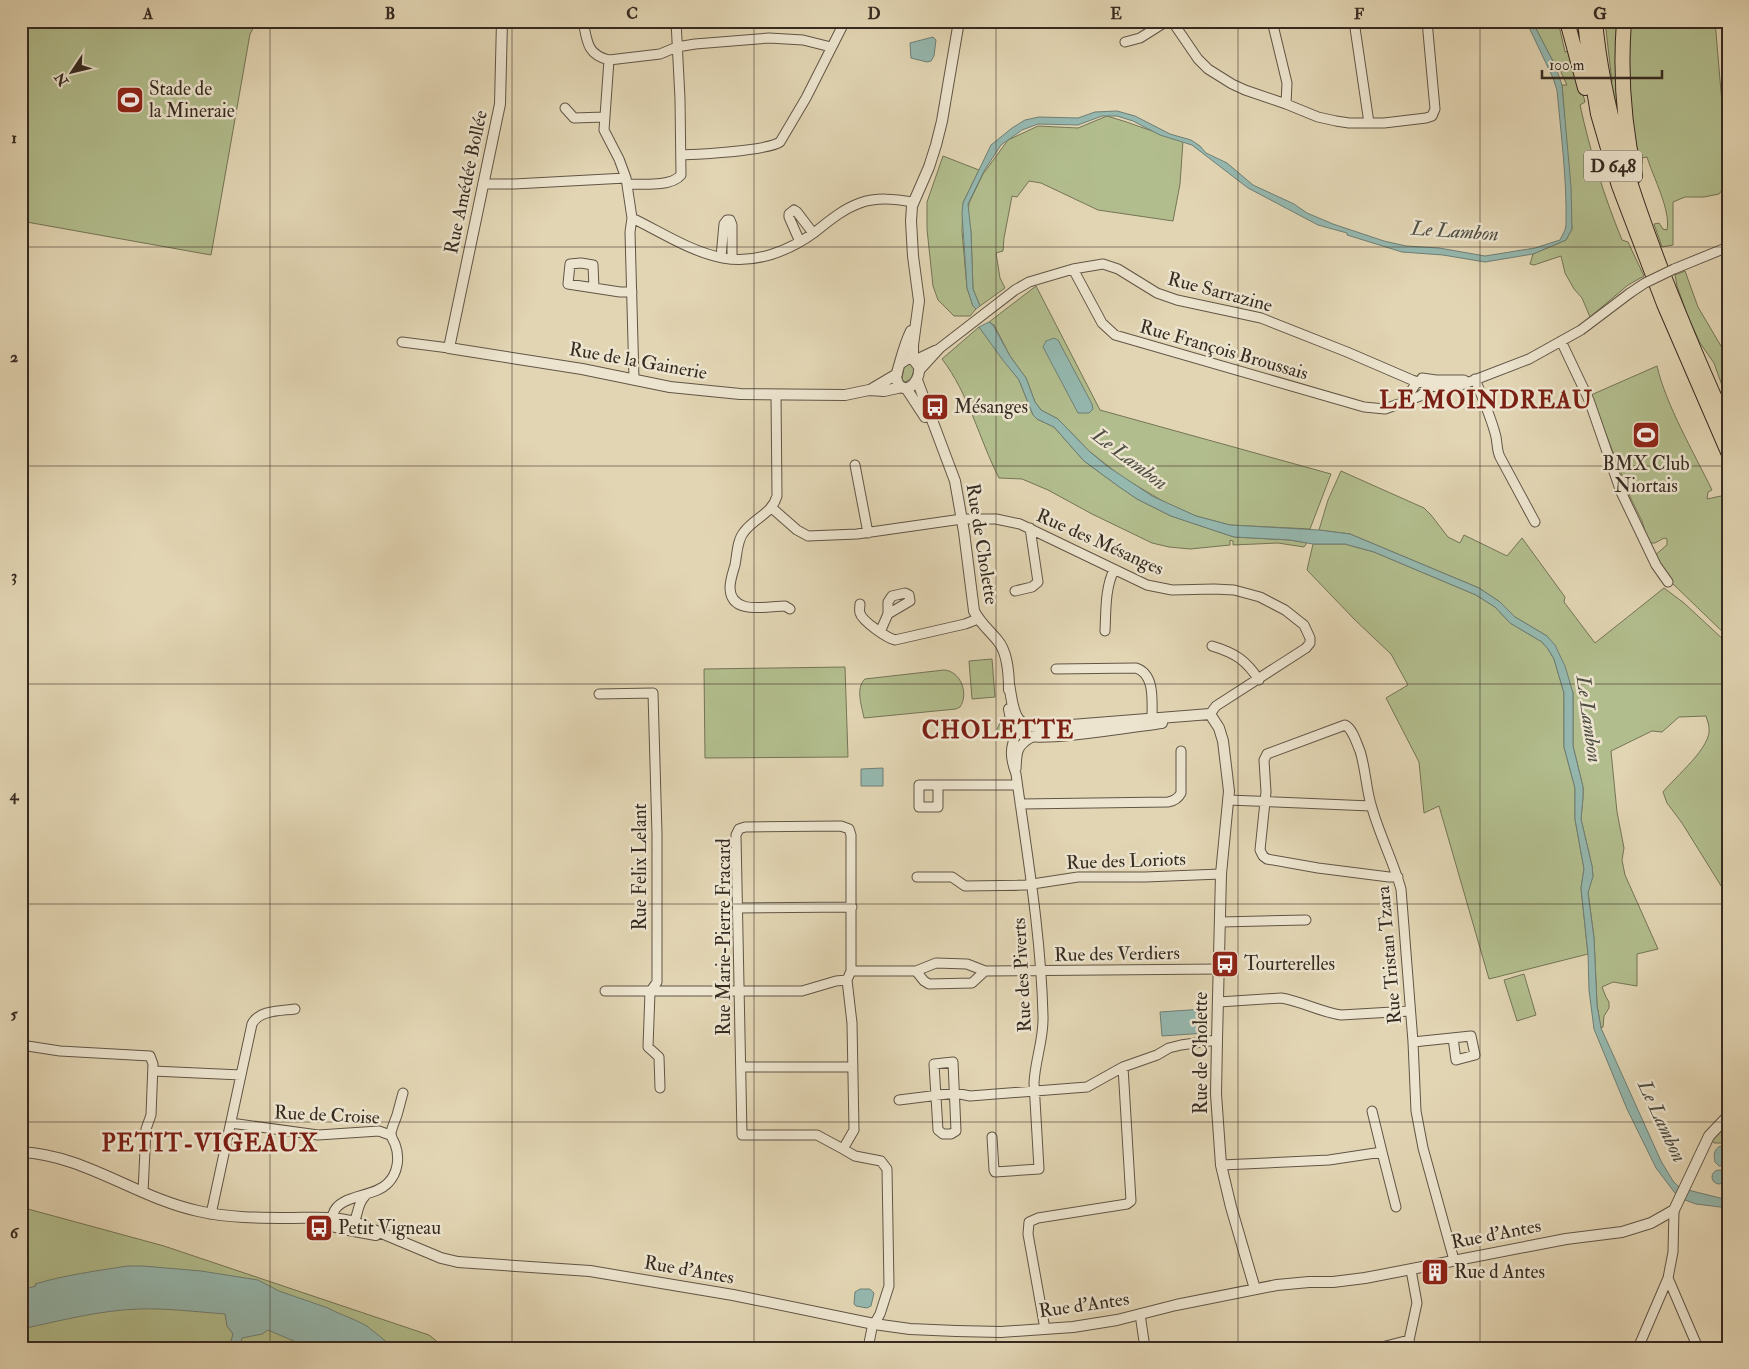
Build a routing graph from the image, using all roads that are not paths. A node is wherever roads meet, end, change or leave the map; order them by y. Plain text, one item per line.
1 (502, 21) edge
2 (583, 21) edge
3 (676, 21) edge
4 (845, 21) edge
5 (960, 21) edge
6 (1167, 21) edge
7 (1172, 21) edge
8 (1272, 21) edge
9 (1354, 21) edge
10 (1427, 21) edge
11 (1567, 21) edge
12 (1585, 21) edge
13 (1595, 21) edge
14 (1624, 21) edge
15 (1125, 42) dead end
16 (677, 47) junction
17 (831, 47) junction
18 (609, 60) junction
19 (1286, 104) junction
20 (565, 108) dead end
21 (604, 117) junction
22 (1369, 123) junction
23 (682, 155) junction
24 (626, 181) junction
25 (483, 184) junction
26 (913, 202) junction
27 (632, 218) junction
28 (813, 233) junction
29 (800, 242) junction
30 (1728, 246) edge
31 (721, 258) junction
32 (732, 259) junction
33 (1073, 269) junction
34 (594, 288) dead end
35 (632, 292) junction
36 (1669, 303) junction
37 (915, 323) junction
38 (1561, 341) junction
39 (402, 342) dead end
40 (449, 348) junction
41 (940, 348) junction
42 (914, 360) junction
43 (901, 363) junction
44 (897, 374) junction
45 (918, 375) junction
46 (634, 379) junction
47 (1473, 380) junction
48 (1425, 381) junction
49 (904, 388) junction
50 (869, 390) junction
51 (776, 395) junction
52 (1401, 402) junction
53 (1728, 427) edge
54 (937, 434) junction
55 (1728, 452) edge
56 (855, 465) dead end
57 (772, 508) junction
58 (962, 519) junction
59 (1534, 522) dead end
60 (1030, 528) junction
61 (868, 533) junction
62 (1114, 570) junction
63 (1668, 582) dead end
64 (1015, 591) dead end
65 (860, 604) dead end
66 (790, 609) dead end
67 (888, 614) dead end
68 (978, 620) junction
69 (1105, 631) dead end
70 (880, 632) junction
71 (1212, 646) dead end
72 (1056, 668) dead end
73 (1259, 680) junction
74 (599, 694) dead end
75 (1210, 714) junction
76 (1193, 715) junction
77 (1152, 718) junction
78 (1024, 733) junction
79 (1180, 751) dead end
80 (938, 785) dead end
81 (1017, 785) junction
82 (1228, 800) junction
83 (1265, 801) junction
84 (1020, 804) junction
85 (1371, 806) junction
86 (1221, 874) junction
87 (917, 877) dead end
88 (1398, 877) junction
89 (1032, 884) junction
90 (852, 907) junction
91 (738, 908) junction
92 (1306, 920) dead end
93 (1221, 922) junction
94 (1219, 969) junction
95 (916, 971) junction
96 (985, 971) junction
97 (1040, 971) junction
98 (849, 975) junction
99 (605, 991) dead end
100 (650, 992) junction
101 (740, 992) junction
102 (1219, 1002) junction
103 (295, 1009) dead end
104 (1410, 1011) junction
105 (1453, 1038) dead end
106 (1217, 1040) junction
107 (1413, 1042) junction
108 (21, 1046) edge
109 (853, 1067) junction
110 (1123, 1067) junction
111 (741, 1068) junction
112 (153, 1072) junction
113 (241, 1075) junction
114 (660, 1088) dead end
115 (1035, 1091) junction
116 (403, 1093) dead end
117 (955, 1093) junction
118 (936, 1095) junction
119 (899, 1100) dead end
120 (1372, 1111) dead end
121 (1728, 1116) edge
122 (231, 1122) junction
123 (390, 1135) junction
124 (992, 1137) dead end
125 (843, 1149) junction
126 (21, 1152) edge
127 (1382, 1152) junction
128 (1221, 1165) junction
129 (143, 1192) junction
130 (365, 1196) junction
131 (1677, 1205) junction
132 (1396, 1207) dead end
133 (211, 1214) junction
134 (334, 1217) junction
135 (299, 1218) junction
136 (355, 1222) junction
137 (343, 1229) junction
138 (387, 1237) junction
139 (1454, 1260) junction
140 (1411, 1270) junction
141 (1668, 1278) junction
142 (1255, 1289) junction
143 (1140, 1314) junction
144 (874, 1324) junction
145 (1045, 1329) junction
146 (1410, 1344) edge
147 (868, 1348) edge
148 (1145, 1348) edge
149 (1378, 1348) edge
150 (1638, 1348) edge
151 (1698, 1348) edge

1 - 25 street, Rue Amédée Bollée
2 - 18 street
3 - 16 street
4 - 17 street
5 - 26 street
6 - 15 street
7 - 19 street
8 - 19 street
9 - 22 street
10 - 22 street
11 - 36 highway
12 - 36 highway, D 648
13 - 36 highway, D 648
14 - 36 highway
16 - 17 street
16 - 18 street
16 - 23 street
17 - 23 street
18 - 21 street
19 - 22 street
20 - 21 street
21 - 24 street
23 - 24 street
24 - 25 street
24 - 27 street
25 - 40 street, Rue Amédée Bollée
26 - 28 street
26 - 37 street
27 - 31 street
27 - 35 street
28 - 29 street
28 - 29 street
29 - 32 street
30 - 38 street, Rue Sarrazine, bridge
31 - 32 street
31 - 32 street
33 - 41 street, Rue Sarrazine
33 - 48 street, Rue Sarrazine
33 - 52 street, Rue François Broussais
34 - 35 street
35 - 46 street
36 - 53 highway, D 648
36 - 55 highway, D 648
37 - 42 street
37 - 43 street
38 - 47 street, Rue Sarrazine
38 - 63 street
39 - 40 street, Rue de la Gainerie
40 - 46 street, Rue de la Gainerie
41 - 42 street, Rue Sarrazine
41 - 45 street, Rue Sarrazine
42 - 43 street
42 - 45 street
43 - 44 street
44 - 49 street
44 - 50 street, Rue de la Gainerie
45 - 49 street
45 - 54 street, Rue de Cholette
46 - 51 street, Rue de la Gainerie
47 - 48 street, Rue Sarrazine
47 - 59 street
48 - 52 street
48 - 52 street, Rue François Broussais
49 - 50 street, Rue de la Gainerie
49 - 54 street, Rue de Cholette
50 - 51 street, Rue de la Gainerie
51 - 57 street
54 - 58 street, Rue de Cholette
56 - 61 street
57 - 61 street, Rue des Mésanges
57 - 66 street
58 - 60 street, Rue des Mésanges
58 - 61 street, Rue des Mésanges
58 - 68 street, Rue de Cholette
60 - 62 street, Rue des Mésanges
60 - 64 street
62 - 69 street
62 - 73 street, Rue des Mésanges
65 - 70 street
67 - 70 street
68 - 70 street
68 - 78 street, Rue de Cholette
71 - 73 street
72 - 77 street
73 - 75 street, Rue des Mésanges
74 - 100 street, Rue Felix Lelant
75 - 76 street
75 - 82 street, Rue de Cholette
76 - 77 street
76 - 78 street
77 - 78 street
78 - 81 street, Rue des Piverts
79 - 84 street
80 - 81 street
81 - 84 street, Rue des Piverts
82 - 83 street
82 - 86 street, Rue de Cholette
83 - 85 street
83 - 85 street, Rue Tristan Tzara
83 - 88 street
84 - 89 street, Rue des Piverts
85 - 88 street, Rue Tristan Tzara
86 - 89 street, Rue des Loriots
86 - 93 street, Rue de Cholette
87 - 89 street, Rue des Loriots
88 - 104 street, Rue Tristan Tzara
89 - 97 street, Rue des Piverts
90 - 91 street
90 - 91 street, Rue Marie-Pierre Fracard
90 - 98 street, Rue Marie-Pierre Fracard
91 - 101 street, Rue Marie-Pierre Fracard
92 - 93 street
93 - 94 street, Rue de Cholette
94 - 97 street, Rue des Verdiers
94 - 102 street, Rue de Cholette
95 - 96 street, Rue des Verdiers
95 - 96 street
95 - 98 street, Rue des Verdiers
96 - 97 street, Rue des Verdiers
97 - 115 street, Rue des Piverts
98 - 101 street, Rue des Verdiers
98 - 109 street, Rue Marie-Pierre Fracard
99 - 100 street, Rue des Verdiers
100 - 101 street, Rue des Verdiers
100 - 114 street, Rue Felix Lelant
101 - 111 street, Rue Marie-Pierre Fracard
102 - 104 street
102 - 106 street, Rue de Cholette
103 - 113 street
104 - 107 street, Rue Tristan Tzara
105 - 107 street
106 - 110 street
106 - 128 street, Rue de Cholette
107 - 139 street, Rue Tristan Tzara
108 - 112 street
109 - 111 street
109 - 125 street, Rue Marie-Pierre Fracard
110 - 115 street
110 - 145 street
111 - 125 street, Rue Marie-Pierre Fracard
112 - 113 street
112 - 129 street
113 - 122 street
115 - 117 street
115 - 124 street, Rue des Piverts
116 - 123 street
117 - 118 street
117 - 118 street
117 - 118 street
118 - 119 street
120 - 127 street
121 - 131 street
122 - 123 street, Rue de Croise
122 - 133 street
123 - 130 street
125 - 144 street, Rue Marie-Pierre Fracard
126 - 129 street, Rue d'Antes
127 - 128 street
127 - 132 street
128 - 142 street, Rue de Cholette
129 - 133 street, Rue d'Antes
130 - 134 street
130 - 136 street
131 - 139 street, Rue d'Antes
131 - 141 street
133 - 135 street, Rue d'Antes
134 - 135 street, Rue d'Antes
134 - 136 street, Rue d'Antes
134 - 137 street
135 - 137 street, Rue d'Antes
136 - 137 street
136 - 138 street, Rue d'Antes
137 - 138 street, Rue d'Antes
138 - 144 street, Rue d'Antes
139 - 140 street, Rue d'Antes
140 - 142 street, Rue d'Antes
140 - 146 street
141 - 150 street
141 - 151 street
142 - 143 street, Rue d'Antes
143 - 145 street, Rue d'Antes
143 - 148 street
144 - 145 street, Rue d'Antes
144 - 147 street
146 - 149 street

